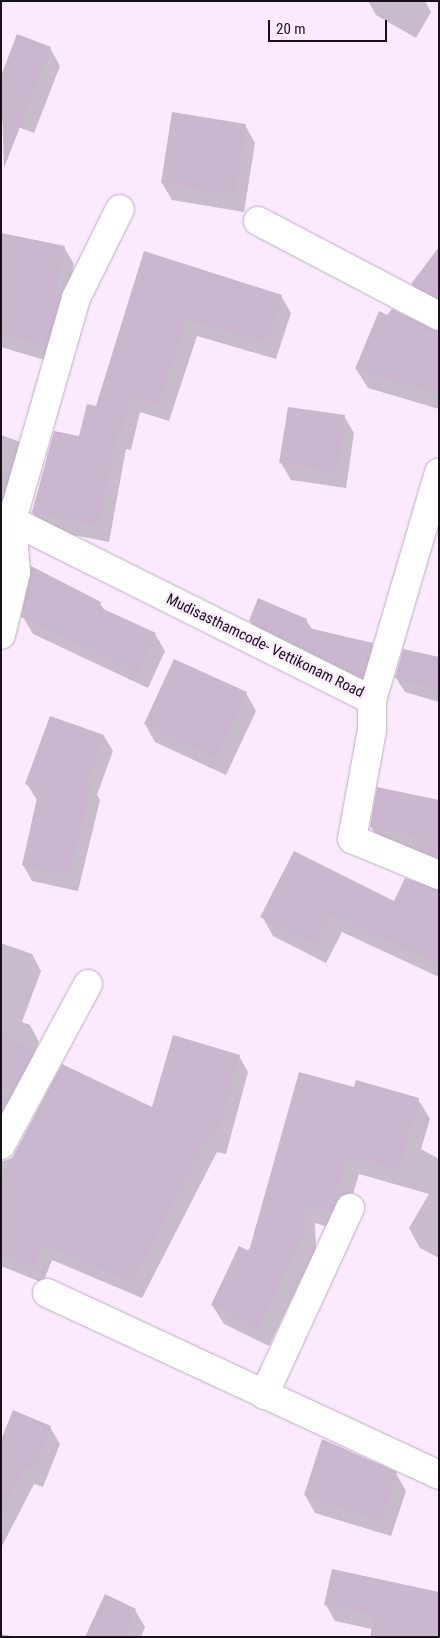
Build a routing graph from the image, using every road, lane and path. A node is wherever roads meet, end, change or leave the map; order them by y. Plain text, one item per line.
1 (120, 209) dead end
2 (258, 221) dead end
3 (439, 316) edge
4 (439, 473) edge
5 (7, 517) edge
6 (1, 636) edge
7 (372, 700) junction
8 (439, 875) edge
9 (88, 984) dead end
10 (1, 1145) edge
11 (350, 1208) dead end
12 (47, 1293) dead end
13 (264, 1395) junction
14 (439, 1475) edge

1 - 5 street
2 - 3 street
4 - 7 street
5 - 6 street
5 - 7 street, Mudisasthamcode- Vettikonam Road
7 - 8 street, Mudisasthamcode- Vettikonam Road
9 - 10 street
11 - 13 street
12 - 13 street
13 - 14 street

